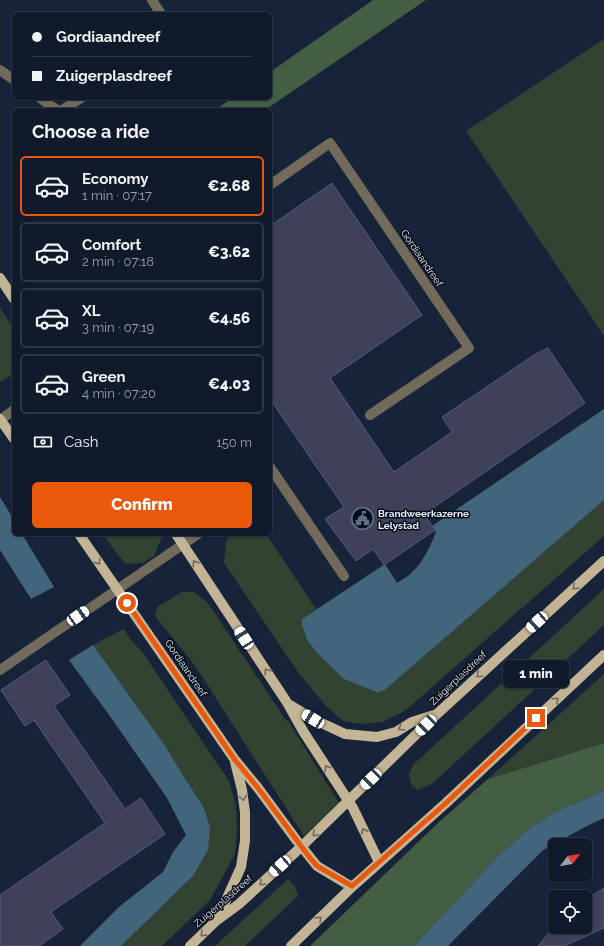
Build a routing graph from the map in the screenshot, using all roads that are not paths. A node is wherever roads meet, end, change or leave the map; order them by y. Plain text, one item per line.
1 (152, 0) edge
2 (160, 12) edge
3 (0, 70) edge
4 (12, 79) edge
5 (43, 100) edge
6 (78, 100) edge
7 (54, 108) edge
8 (65, 108) edge
9 (272, 184) edge
10 (0, 278) edge
11 (12, 295) edge
12 (12, 411) edge
13 (370, 415) dead end
14 (0, 420) edge
15 (12, 436) edge
16 (274, 480) edge
17 (80, 536) edge
18 (178, 536) edge
19 (195, 536) edge
20 (184, 544) junction
21 (604, 561) edge
22 (344, 576) dead end
23 (118, 590) junction
24 (604, 655) edge
25 (0, 670) edge
26 (288, 704) junction
27 (438, 714) junction
28 (235, 760) junction
29 (348, 800) junction
30 (301, 847) junction
31 (379, 862) junction
32 (352, 886) junction
33 (216, 921) junction
34 (190, 946) edge
35 (292, 946) edge

1 - 2 street
3 - 4 street
5 - 7 street
6 - 8 street
9 - 13 street, Gordiaandreef
10 - 11 main road
12 - 14 street
14 - 15 main road
16 - 22 street
17 -> 23 main road, Gordiaandreef
18 - 20 main road
19 - 20 street
20 - 23 street
26 -> 20 main road
21 -> 27 main road, Zuigerplasdreef
23 - 25 street
23 - 28 main road, Gordiaandreef
31 -> 24 main road
27 -> 26 main road
29 -> 26 main road
27 - 29 main road, Zuigerplasdreef
28 - 30 main road, Gordiaandreef
28 -> 33 main road, Gordiaandreef
29 -> 30 main road, Zuigerplasdreef
31 -> 29 main road
30 - 32 main road, Gordiaandreef
30 -> 33 main road, Zuigerplasdreef
31 - 32 main road
35 -> 32 main road
33 -> 34 main road, Zuigerplasdreef

